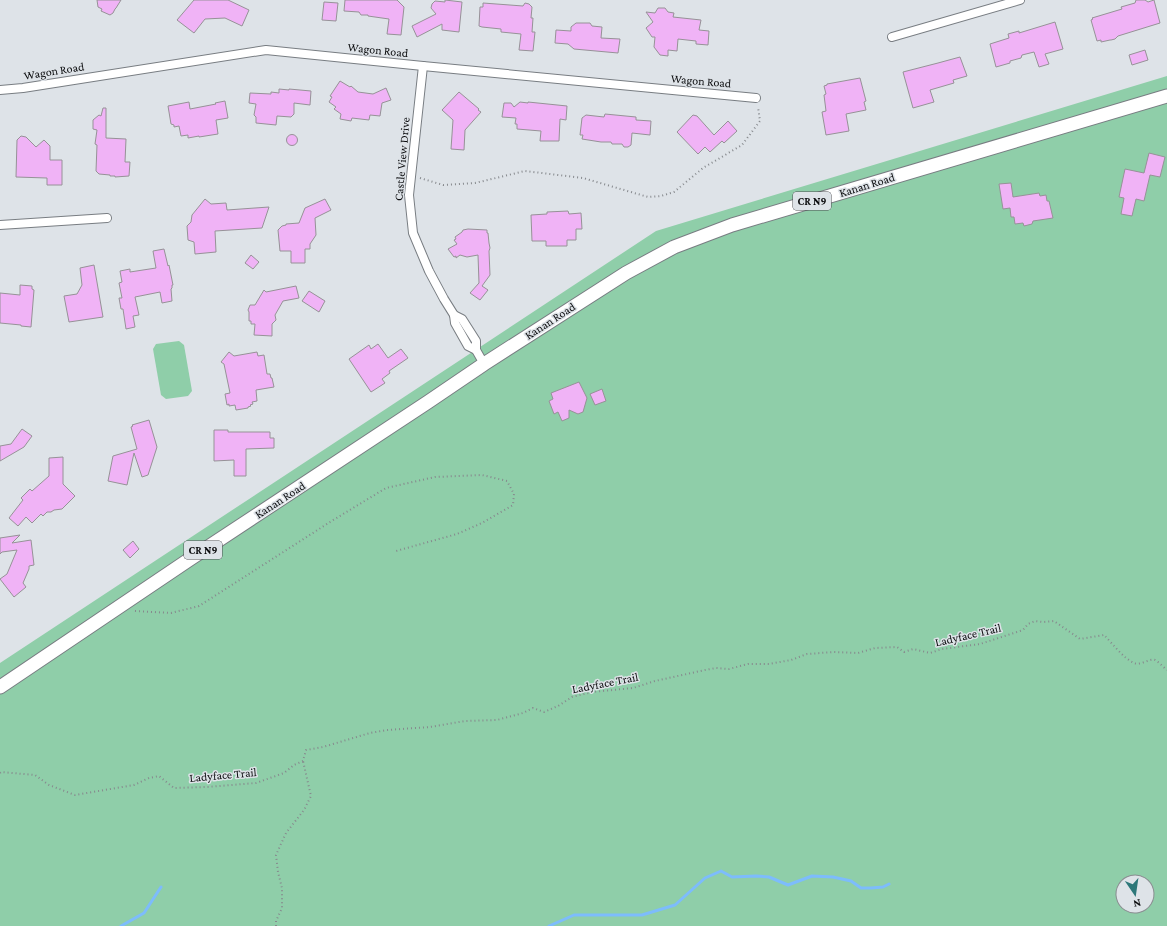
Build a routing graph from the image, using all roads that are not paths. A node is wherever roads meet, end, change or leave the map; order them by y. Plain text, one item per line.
1 (1020, 0) edge
2 (892, 37) dead end
3 (423, 66) junction
4 (0, 90) edge
5 (1167, 96) edge
6 (756, 98) road end
7 (107, 218) dead end
8 (0, 225) edge
9 (484, 364) junction
10 (0, 687) edge

1 - 2 street
3 - 4 street, Wagon Road
3 - 6 street, Wagon Road
3 - 9 street, Castle View Drive
5 - 9 main road, Kanan Road / CR N9
7 - 8 street
9 - 10 main road, Kanan Road / CR N9

